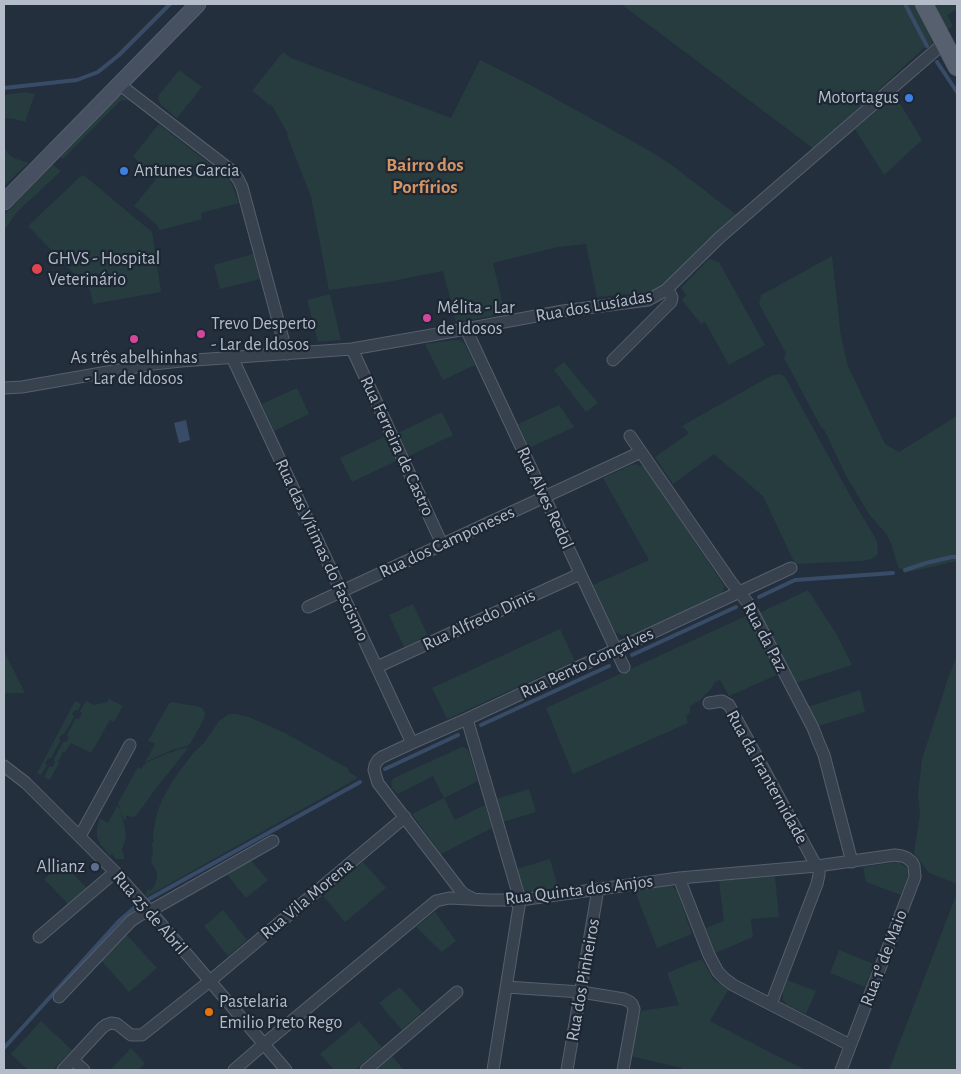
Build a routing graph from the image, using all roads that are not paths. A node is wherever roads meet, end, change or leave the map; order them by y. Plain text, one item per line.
1 (198, 4) edge
2 (924, 4) edge
3 (944, 43) junction
4 (957, 67) edge
5 (119, 84) junction
6 (4, 202) edge
7 (666, 290) junction
8 (466, 329) junction
9 (352, 349) junction
10 (287, 354) junction
11 (232, 357) junction
12 (614, 360) dead end
13 (4, 388) edge
14 (630, 436) dead end
15 (641, 452) junction
16 (544, 496) junction
17 (442, 544) junction
18 (791, 568) dead end
19 (580, 574) junction
20 (341, 592) junction
21 (740, 592) junction
22 (308, 607) dead end
23 (615, 649) junction
24 (377, 667) junction
25 (624, 667) dead end
26 (709, 703) dead end
27 (467, 719) junction
28 (412, 743) junction
29 (130, 745) dead end
30 (4, 766) edge
31 (405, 818) junction
32 (80, 836) junction
33 (273, 841) dead end
34 (895, 855) joint
35 (852, 862) junction
36 (817, 866) junction
37 (115, 872) junction
38 (680, 878) junction
39 (598, 889) junction
40 (473, 898) junction
41 (520, 900) junction
42 (150, 911) junction
43 (39, 937) dead end
44 (210, 981) junction
45 (506, 987) junction
46 (457, 992) dead end
47 (581, 992) junction
48 (59, 997) dead end
49 (771, 1004) junction
50 (264, 1044) junction
51 (850, 1045) junction
52 (73, 1060) junction
53 (63, 1070) edge
54 (84, 1070) edge
55 (234, 1070) edge
56 (286, 1070) edge
57 (366, 1070) edge
58 (494, 1070) edge
59 (567, 1070) edge
60 (623, 1070) edge
61 (841, 1070) edge

1 - 5 main road
2 - 3 main road
3 - 4 main road
3 - 7 street, Rua dos Lusíadas
5 - 6 main road
5 - 10 street
7 - 8 street, Rua dos Lusíadas
7 - 12 street
8 - 9 street, Rua dos Lusíadas
8 - 16 street, Rua Alves Redol
9 - 10 street, Rua dos Lusíadas
9 - 17 street, Rua Ferreira de Castro
10 - 11 street, Rua dos Lusíadas
11 - 13 street, Rua dos Lusíadas
11 - 20 street, Rua das Vítimas do Fascismo
14 - 15 street, Rua da Paz
15 - 16 street, Rua dos Camponeses
15 - 21 street, Rua da Paz
16 - 17 street, Rua dos Camponeses
16 - 19 street, Rua Alves Redol
17 - 20 street, Rua dos Camponeses
18 - 21 street, Rua Bento Gonçalves
19 - 23 street, Rua Alves Redol
19 - 24 street, Rua Alfredo Dinis
20 - 22 street, Rua dos Camponeses
20 - 24 street, Rua das Vítimas do Fascismo
21 - 23 street, Rua Bento Gonçalves
21 - 35 street, Rua da Paz
23 - 25 street, Rua Alves Redol
23 - 27 street, Rua Bento Gonçalves
24 - 28 street, Rua das Vítimas do Fascismo
26 - 36 street, Rua da Franternidade
27 - 28 street, Rua Bento Gonçalves
27 - 41 street
28 - 31 street, Rua Bento Gonçalves
29 - 32 street
30 - 32 street, Rua 25 de Abril
31 - 40 street
31 - 44 street, Rua Vila Morena
32 - 37 street, Rua 25 de Abril
33 - 42 street
34 - 35 street, Rua Quinta dos Anjos
34 - 51 street, Rua 1º de Maio
35 - 36 street, Rua Quinta dos Anjos
36 - 38 street, Rua Quinta dos Anjos
36 - 49 street
37 - 42 street, Rua 25 de Abril
37 - 43 street
38 - 39 street, Rua Quinta dos Anjos
38 - 49 street
39 - 41 street, Rua Quinta dos Anjos
39 - 47 street, Rua dos Pinheiros
40 - 41 street, Rua Quinta dos Anjos
40 - 50 street, Rua Quinta dos Anjos
41 - 45 street
42 - 44 street, Rua 25 de Abril
42 - 48 street
44 - 50 street, Rua 25 de Abril
44 - 52 street, Rua Vila Morena
45 - 47 street
45 - 58 street
46 - 57 street
47 - 59 street, Rua dos Pinheiros
47 - 60 street
49 - 51 street
50 - 55 street, Rua Quinta dos Anjos
50 - 56 street, Rua 25 de Abril
51 - 61 street, Rua 1º de Maio
52 - 53 street
52 - 54 street

